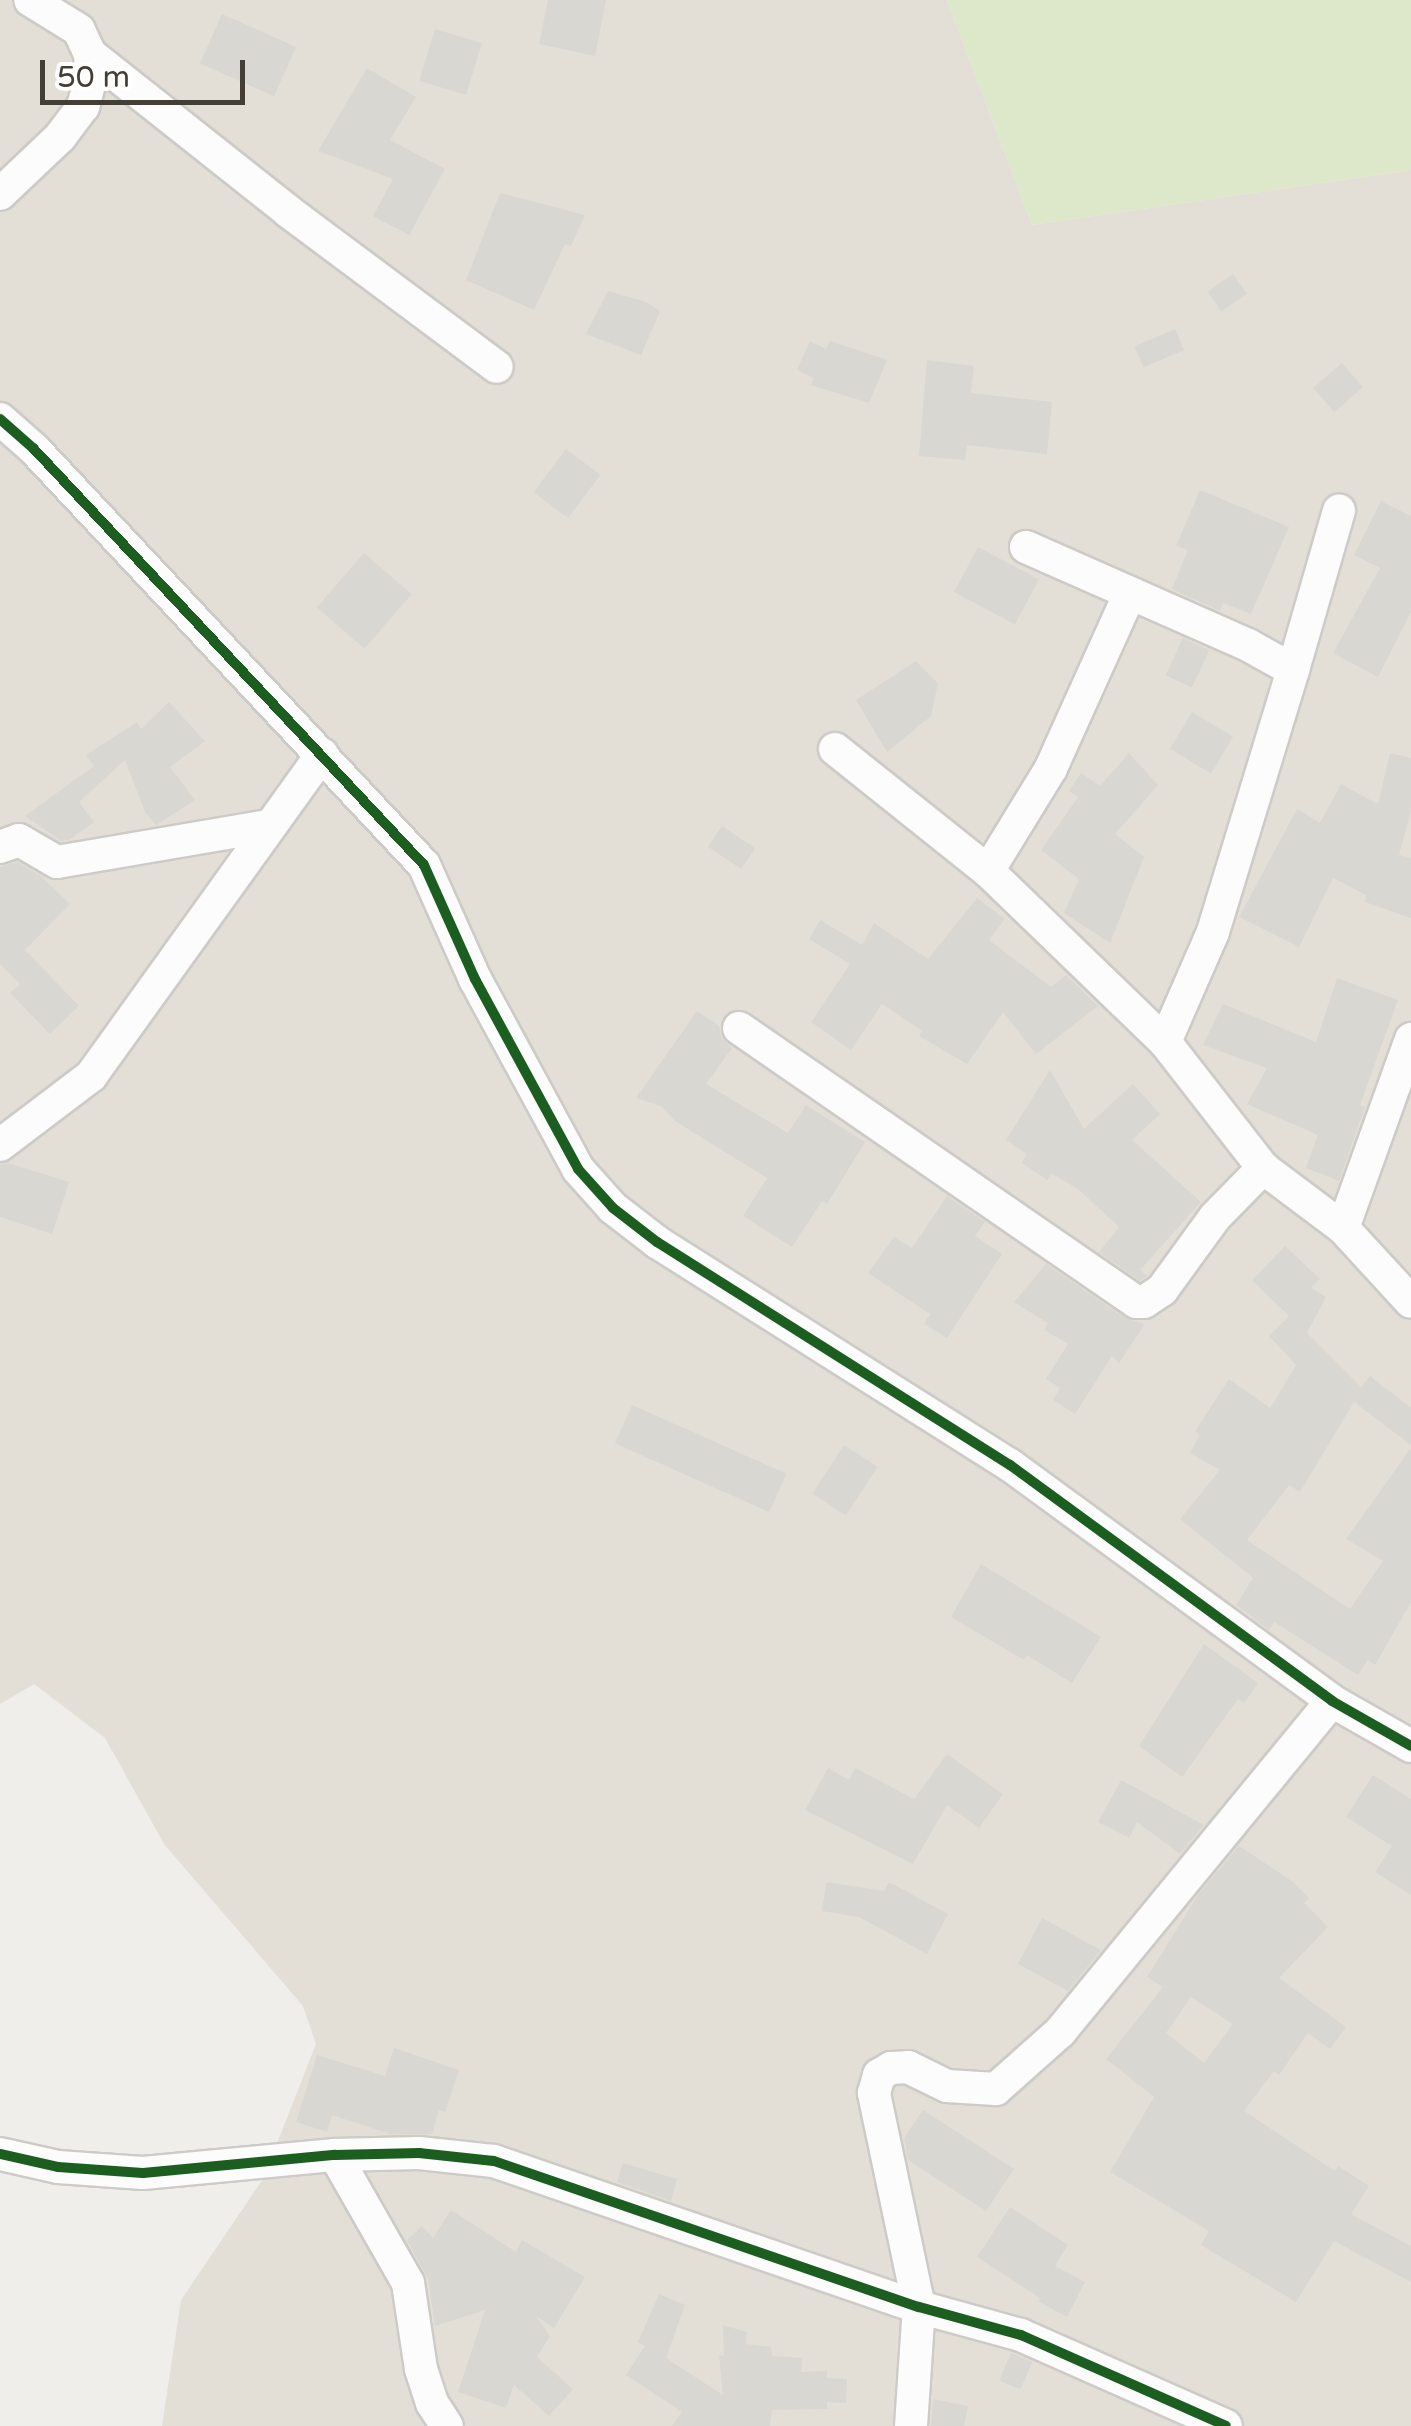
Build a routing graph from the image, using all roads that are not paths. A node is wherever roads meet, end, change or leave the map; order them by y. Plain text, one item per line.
1 (30, 0) edge
2 (90, 54) junction
3 (0, 194) edge
4 (497, 366) dead end
5 (0, 419) edge
6 (1340, 511) dead end
7 (1026, 547) dead end
8 (1130, 593) junction
9 (1293, 670) junction
10 (835, 749) dead end
11 (322, 754) junction
12 (268, 826) junction
13 (0, 848) edge
14 (988, 871) junction
15 (739, 1028) dead end
16 (1411, 1039) edge
17 (1165, 1042) junction
18 (0, 1145) edge
19 (1263, 1168) junction
20 (1343, 1228) junction
21 (1411, 1302) edge
22 (1332, 1701) junction
23 (1411, 1746) edge
24 (0, 2154) edge
25 (335, 2156) junction
26 (919, 2307) junction
27 (447, 2426) edge
28 (911, 2426) edge
29 (1226, 2426) edge

1 - 2 street
2 - 3 street
2 - 4 street
5 - 11 street
6 - 9 street
7 - 8 street
8 - 9 street
8 - 14 street
9 - 17 street
10 - 14 street
11 - 12 street
11 - 22 street
12 - 13 street
12 - 18 street
14 - 17 street
15 - 19 street
16 - 20 street
17 - 19 street
19 - 20 street
20 - 21 street
22 - 23 street
22 - 26 street
24 - 25 street
25 - 26 street
25 - 27 street
26 - 28 street
26 - 29 street

